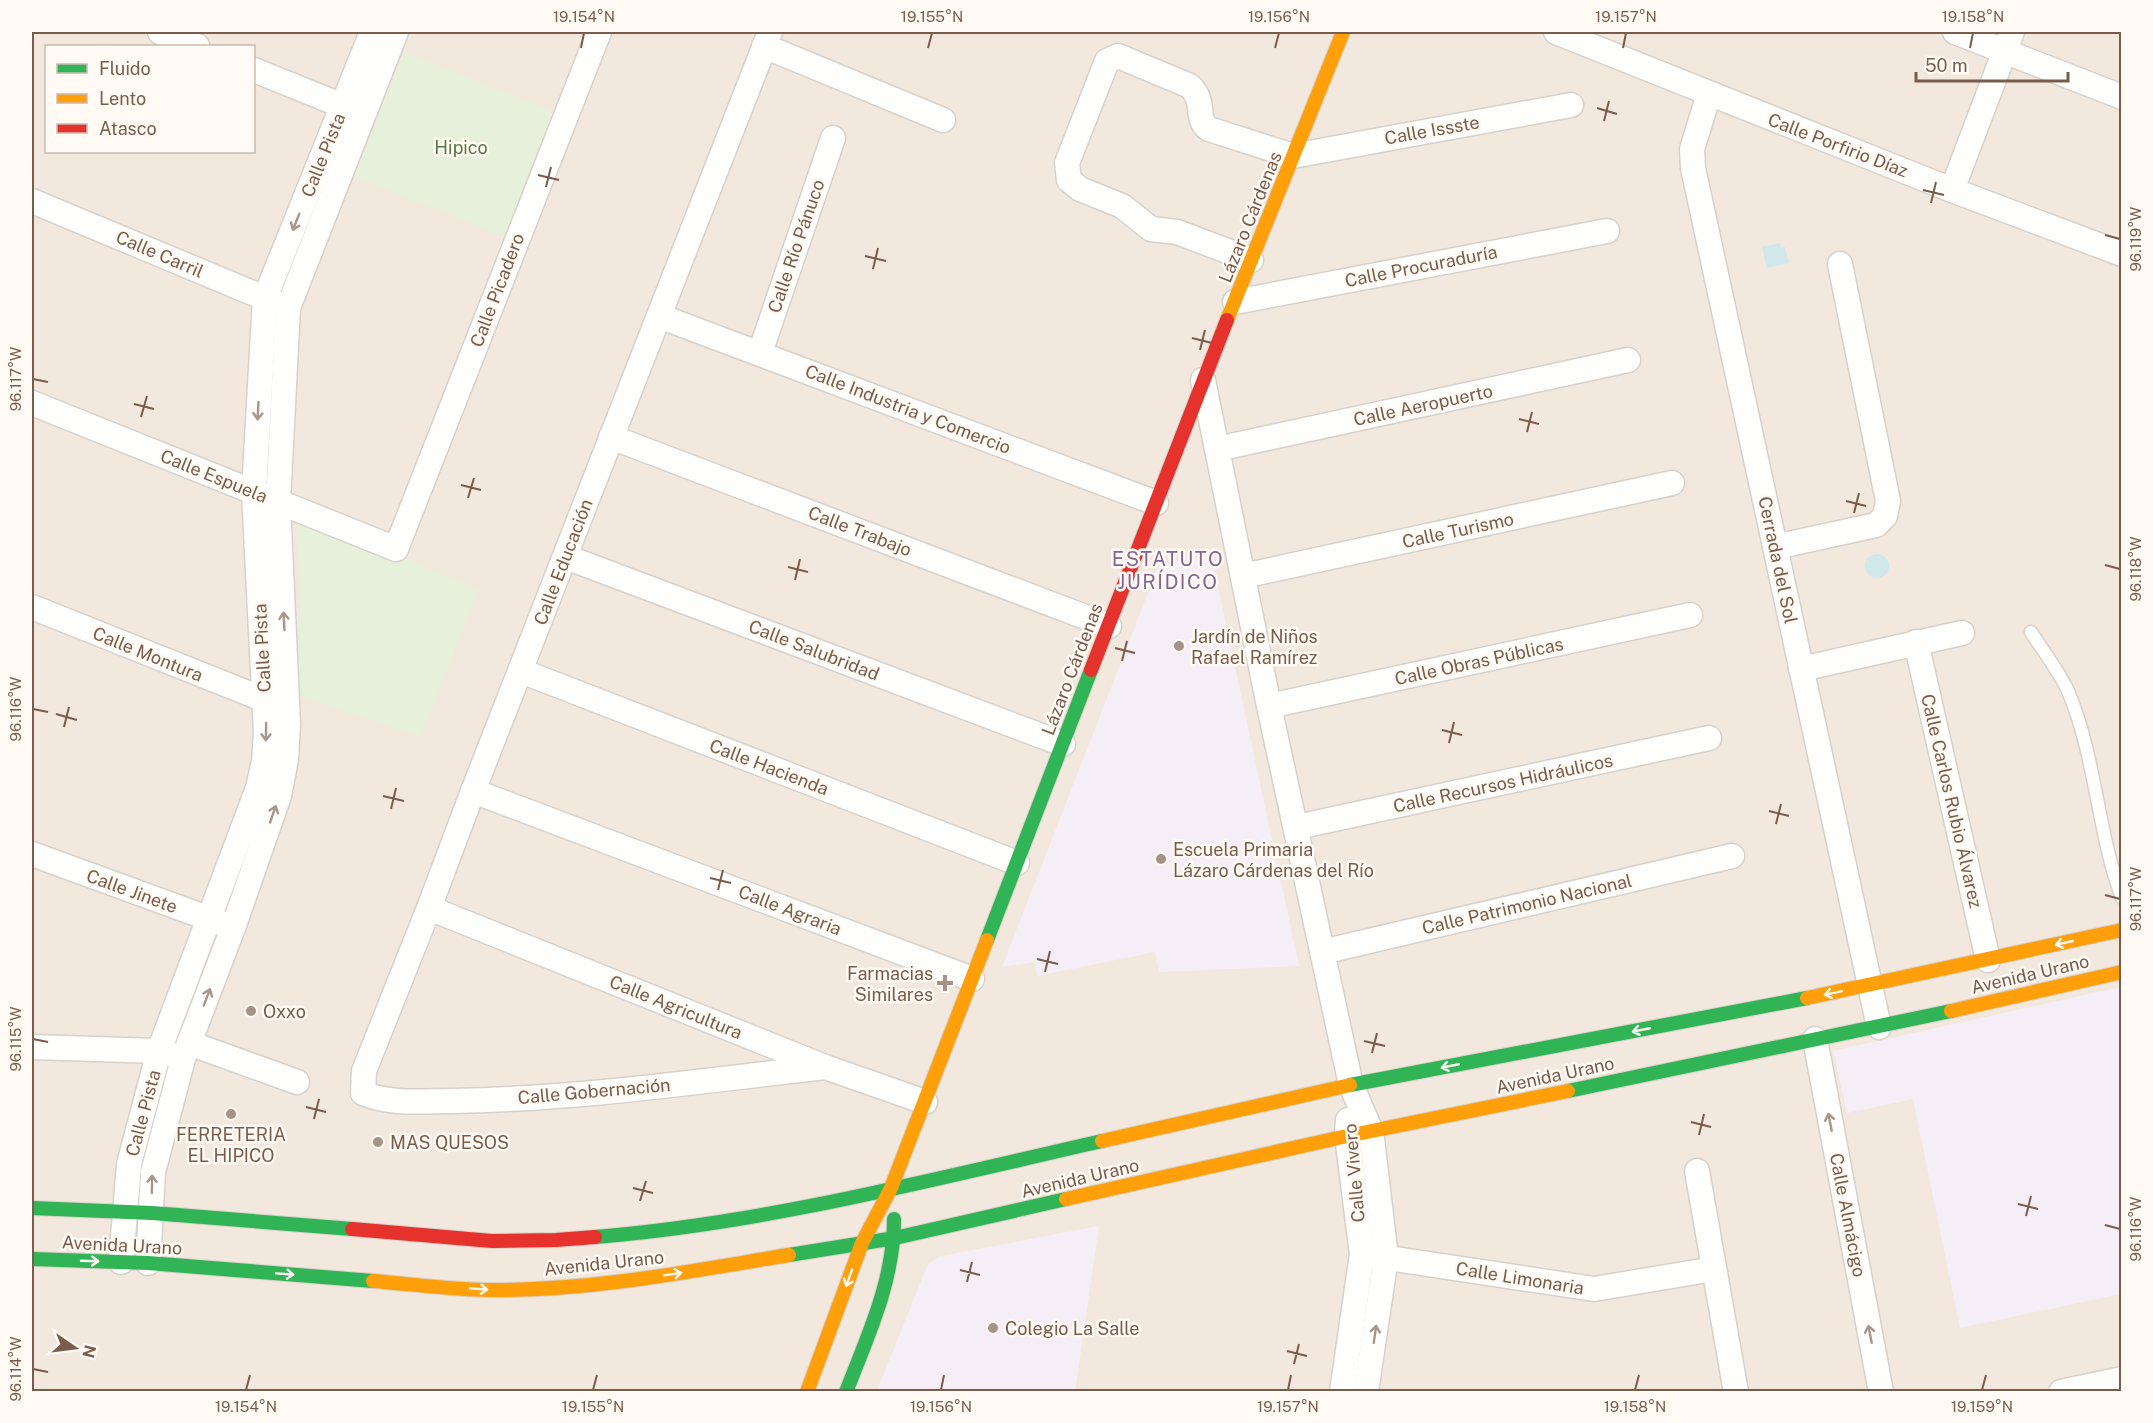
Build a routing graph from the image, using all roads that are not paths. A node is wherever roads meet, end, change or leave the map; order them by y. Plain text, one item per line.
1 (160, 32) edge
2 (372, 32) edge
3 (396, 32) edge
4 (598, 32) edge
5 (1343, 32) edge
6 (1556, 32) edge
7 (1955, 32) edge
8 (767, 38) edge
9 (2009, 41) edge
10 (194, 45) edge
11 (255, 70) edge
12 (1709, 94) junction
13 (2121, 97) edge
14 (1571, 105) dead end
15 (343, 106) junction
16 (943, 120) dead end
17 (833, 138) dead end
18 (1293, 156) junction
19 (1952, 190) junction
20 (32, 201) edge
21 (1607, 231) dead end
22 (2121, 254) edge
23 (1251, 260) junction
24 (1840, 264) dead end
25 (265, 298) junction
26 (1235, 302) junction
27 (288, 308) junction
28 (659, 316) junction
29 (759, 353) junction
30 (1628, 360) dead end
31 (1203, 380) junction
32 (32, 403) edge
33 (611, 437) junction
34 (1218, 449) junction
35 (1672, 483) dead end
36 (254, 492) junction
37 (278, 502) junction
38 (1156, 502) junction
39 (1775, 547) junction
40 (396, 549) joint
41 (566, 557) junction
42 (1243, 576) junction
43 (32, 607) edge
44 (1690, 615) dead end
45 (1108, 626) junction
46 (2031, 632) dead end
47 (1962, 633) dead end
48 (1916, 642) junction
49 (1801, 669) junction
50 (521, 671) junction
51 (265, 700) junction
52 (1269, 706) junction
53 (1709, 738) dead end
54 (1063, 744) junction
55 (473, 791) junction
56 (1296, 827) junction
57 (32, 854) edge
58 (1732, 856) dead end
59 (1017, 863) junction
60 (2121, 898) edge
61 (429, 908) junction
62 (210, 919) junction
63 (233, 928) junction
64 (2121, 930) edge
65 (1322, 952) junction
66 (1988, 960) junction
67 (2121, 972) edge
68 (972, 979) junction
69 (1870, 985) junction
70 (1879, 1027) junction
71 (1815, 1040) junction
72 (32, 1047) edge
73 (159, 1051) junction
74 (186, 1051) junction
75 (825, 1067) junction
76 (297, 1082) dead end
77 (1351, 1085) junction
78 (363, 1093) joint
79 (925, 1102) junction
80 (1371, 1131) junction
81 (1347, 1136) junction
82 (1697, 1171) dead end
83 (891, 1188) junction
84 (32, 1208) edge
85 (125, 1212) junction
86 (152, 1213) junction
87 (895, 1238) junction
88 (862, 1243) junction
89 (1362, 1254) junction
90 (1386, 1257) junction
91 (32, 1259) edge
92 (121, 1262) junction
93 (148, 1263) junction
94 (1714, 1269) junction
95 (2121, 1379) edge
96 (807, 1392) edge
97 (846, 1392) edge
98 (1342, 1392) edge
99 (1366, 1392) edge
100 (1736, 1392) edge
101 (1881, 1392) edge
102 (2061, 1392) edge

1 - 10 street
2 - 15 street, Calle Pista
3 - 27 street, Calle Pista
4 - 40 street, Calle Picadero
5 - 18 main road, Lázaro Cárdenas
6 - 12 street, Calle Porfirio Díaz
7 - 9 street
8 - 16 street
8 - 28 street, Calle Educación
9 - 13 street
9 - 19 street
11 - 15 street
12 - 19 street, Calle Porfirio Díaz
12 - 39 street, Cerrada del Sol
14 - 18 street, Calle Issste
15 -> 25 street, Calle Pista
17 - 29 street, Calle Río Pánuco
18 - 23 main road, Lázaro Cárdenas
18 - 23 street
19 - 22 street, Calle Porfirio Díaz
20 - 25 street, Calle Carril
21 - 26 street, Calle Procuraduría
23 - 26 main road, Lázaro Cárdenas
24 - 39 street
25 - 27 street, Calle Carril
25 -> 36 street, Calle Pista
26 - 31 main road, Lázaro Cárdenas
27 - 37 street, Calle Pista
28 - 29 street, Calle Industria y Comercio
28 - 33 street, Calle Educación
29 - 38 street, Calle Industria y Comercio
30 - 34 street, Calle Aeropuerto
31 - 34 street
31 - 38 main road, Lázaro Cárdenas
32 - 36 street, Calle Espuela
33 - 41 street, Calle Educación
33 - 45 street, Calle Trabajo
34 - 42 street
35 - 42 street, Calle Turismo
36 - 37 street, Calle Espuela
36 - 51 street, Calle Pista
37 - 40 street, Calle Espuela
63 -> 37 street, Calle Pista
38 - 45 main road, Lázaro Cárdenas
39 - 49 street, Cerrada del Sol
41 - 50 street, Calle Educación
41 - 54 street, Calle Salubridad
42 - 52 street
43 - 51 street, Calle Montura
44 - 52 street, Calle Obras Públicas
45 - 54 main road, Lázaro Cárdenas
46 - 60 lane
47 - 48 street
48 - 49 street
48 - 66 street, Calle Carlos Rubio Álvarez
49 - 69 street, Cerrada del Sol
50 - 55 street, Calle Educación
50 - 59 street, Calle Hacienda
51 -> 62 street, Calle Pista
52 - 56 street
53 - 56 street, Calle Recursos Hidráulicos
54 - 59 main road, Lázaro Cárdenas
55 - 61 street, Calle Educación
55 - 68 street, Calle Agraria
56 - 65 street
57 - 62 street, Calle Jinete
58 - 65 street, Calle Patrimonio Nacional
59 - 68 main road, Lázaro Cárdenas
61 - 75 street, Calle Agricultura
61 - 78 street, Calle Educación
62 - 63 street, Calle Jinete
62 - 73 street, Calle Pista
74 -> 63 street, Calle Pista
64 -> 66 main road, Avenida Urano
65 - 77 street
66 - 69 main road, Avenida Urano
67 - 70 main road, Avenida Urano
68 - 79 main road, Lázaro Cárdenas
69 - 70 street, Cerrada del Sol
69 -> 77 main road, Avenida Urano
70 - 71 main road, Avenida Urano
71 - 80 main road, Avenida Urano
101 -> 71 street, Calle Almácigo
72 - 73 street
73 - 74 street
73 - 85 street, Calle Pista
74 - 76 street
86 -> 74 street, Calle Pista
75 - 78 street, Calle Gobernación
75 - 79 street, Calle Agricultura
77 - 80 street, Calle Vivero
77 - 81 street, Calle Vivero
77 - 83 main road, Avenida Urano
79 - 83 main road, Lázaro Cárdenas
80 - 81 main road, Avenida Urano
80 - 90 street, Calle Vivero
81 - 87 main road, Avenida Urano
81 - 89 street, Calle Vivero
82 - 94 street
83 - 86 main road, Avenida Urano
83 - 87 main road
83 - 88 main road, Lázaro Cárdenas
84 - 85 main road, Avenida Urano
85 - 86 main road, Avenida Urano
85 - 92 street, Calle Pista
86 - 93 street, Calle Pista
87 - 88 main road, Avenida Urano
87 - 97 main road
93 -> 88 main road, Avenida Urano
88 -> 96 main road, Lázaro Cárdenas
89 - 90 street, Calle Limonaria
89 - 98 street, Calle Vivero
90 - 94 street, Calle Limonaria
99 -> 90 street, Calle Vivero
91 -> 92 main road, Avenida Urano
92 - 93 main road, Avenida Urano
94 - 100 street
95 - 102 street

